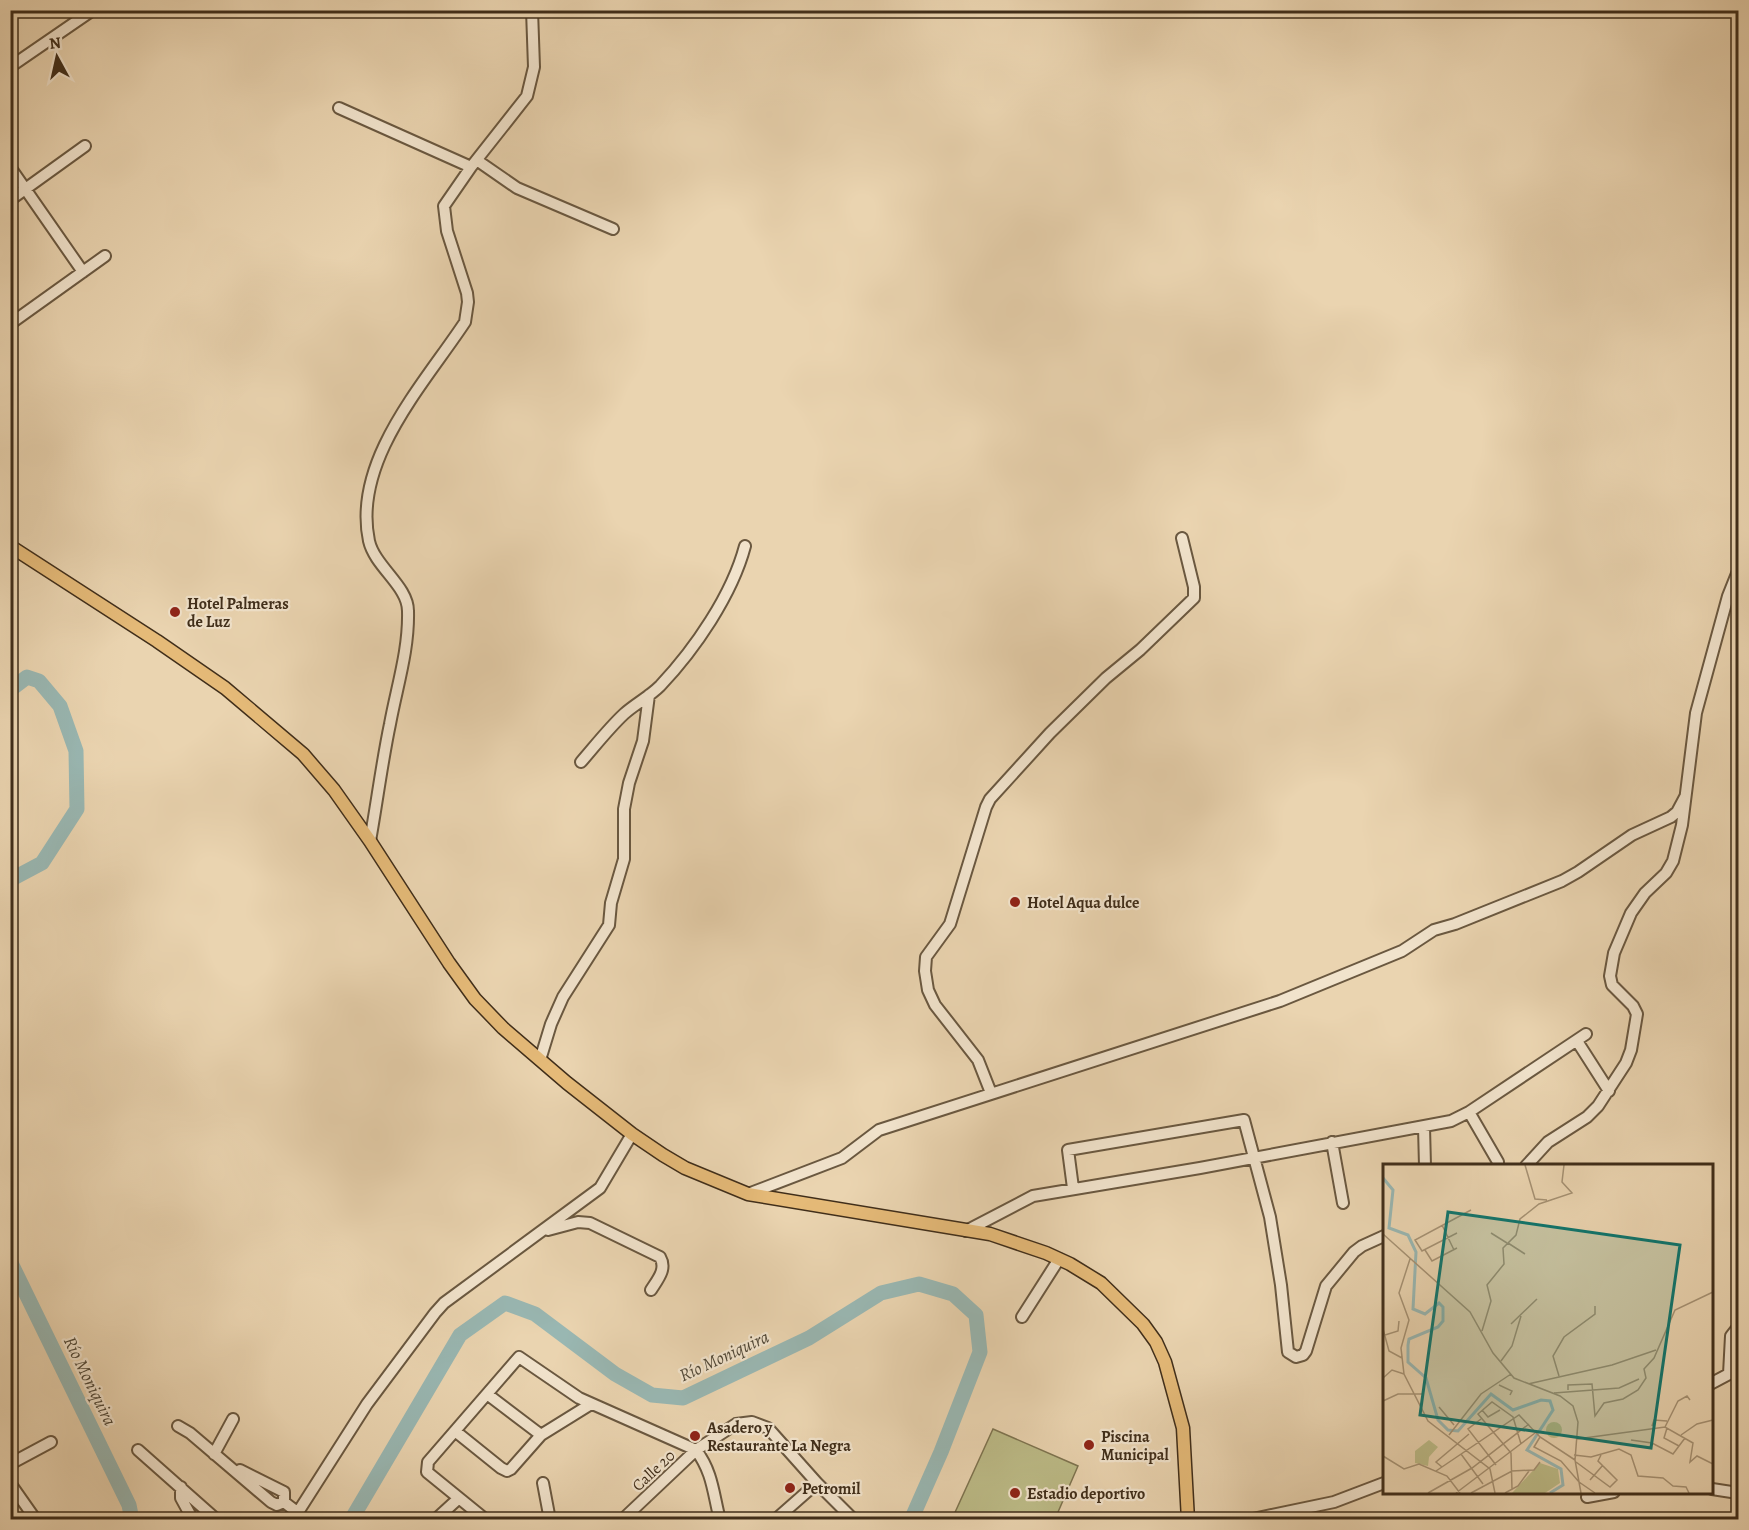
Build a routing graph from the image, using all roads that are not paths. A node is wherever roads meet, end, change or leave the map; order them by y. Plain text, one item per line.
1 (93, 10) edge
2 (532, 10) edge
3 (10, 67) edge
4 (339, 108) dead end
5 (85, 146) dead end
6 (474, 164) junction
7 (10, 167) edge
8 (25, 189) junction
9 (10, 200) edge
10 (613, 229) dead end
11 (105, 256) dead end
12 (82, 272) junction
13 (10, 324) edge
14 (1182, 538) dead end
15 (10, 546) edge
16 (745, 546) dead end
17 (1738, 571) edge
18 (649, 695) junction
19 (581, 762) dead end
20 (1684, 797) junction
21 (370, 840) junction
22 (540, 1060) junction
23 (1609, 1091) junction
24 (991, 1093) junction
25 (1469, 1112) junction
26 (1424, 1127) junction
27 (632, 1134) junction
28 (1332, 1142) junction
29 (1254, 1158) junction
30 (1498, 1162) dead end
31 (1425, 1164) edge
32 (1528, 1164) edge
33 (1073, 1188) junction
34 (748, 1194) junction
35 (1343, 1203) dead end
36 (541, 1231) junction
37 (966, 1231) junction
38 (1383, 1236) edge
39 (1059, 1259) junction
40 (651, 1290) dead end
41 (1022, 1317) dead end
42 (1738, 1327) edge
43 (1734, 1373) edge
44 (1713, 1383) edge
45 (487, 1394) junction
46 (591, 1404) junction
47 (234, 1419) dead end
48 (178, 1426) dead end
49 (455, 1431) junction
50 (542, 1436) junction
51 (51, 1442) dead end
52 (138, 1450) dead end
53 (696, 1450) junction
54 (218, 1457) junction
55 (10, 1464) edge
56 (10, 1483) edge
57 (543, 1483) dead end
58 (1383, 1483) edge
59 (817, 1484) junction
60 (181, 1487) junction
61 (1713, 1488) edge
62 (1738, 1493) edge
63 (1603, 1494) edge
64 (1587, 1497) dead end
65 (459, 1498) junction
66 (295, 1516) edge
67 (36, 1520) edge
68 (193, 1520) edge
69 (217, 1520) edge
70 (435, 1520) edge
71 (486, 1520) edge
72 (550, 1520) edge
73 (622, 1520) edge
74 (720, 1520) edge
75 (775, 1520) edge
76 (854, 1520) edge
77 (1188, 1520) edge
78 (1248, 1520) edge

1 - 3 street
2 - 6 street
4 - 6 street
5 - 8 street
6 - 10 street
6 - 21 street
7 - 8 street
8 - 9 street
8 - 12 street
11 - 12 street
12 - 13 street
14 - 24 street
15 - 21 main road
16 - 18 street
17 - 20 street
18 - 19 street
18 - 22 street
20 - 23 street
20 - 24 street
21 - 22 main road
22 - 27 main road
23 - 25 street
23 - 32 street
24 - 34 street
25 - 26 street
25 - 30 street
26 - 28 street
26 - 31 street
27 - 34 main road
27 - 36 street
28 - 29 street
28 - 35 street
29 - 33 street
29 - 33 street
29 - 38 street
33 - 37 street
34 - 37 main road
36 - 40 street
36 - 66 street
37 - 39 main road
39 - 41 street
39 - 77 main road
42 - 43 street
43 - 44 street
45 - 46 street
45 - 49 street
45 - 50 street
46 - 50 street
46 - 53 street
47 - 54 street
48 - 54 street
49 - 50 street
49 - 65 street
51 - 55 street
52 - 60 street
53 - 59 street, Calle 20
53 - 73 street, Calle 20
53 - 74 street
54 - 66 street
56 - 67 street
57 - 72 street
58 - 78 street
59 - 75 street
59 - 76 street
60 - 68 street
60 - 69 street
61 - 62 street
63 - 64 street
65 - 70 street
65 - 71 street

